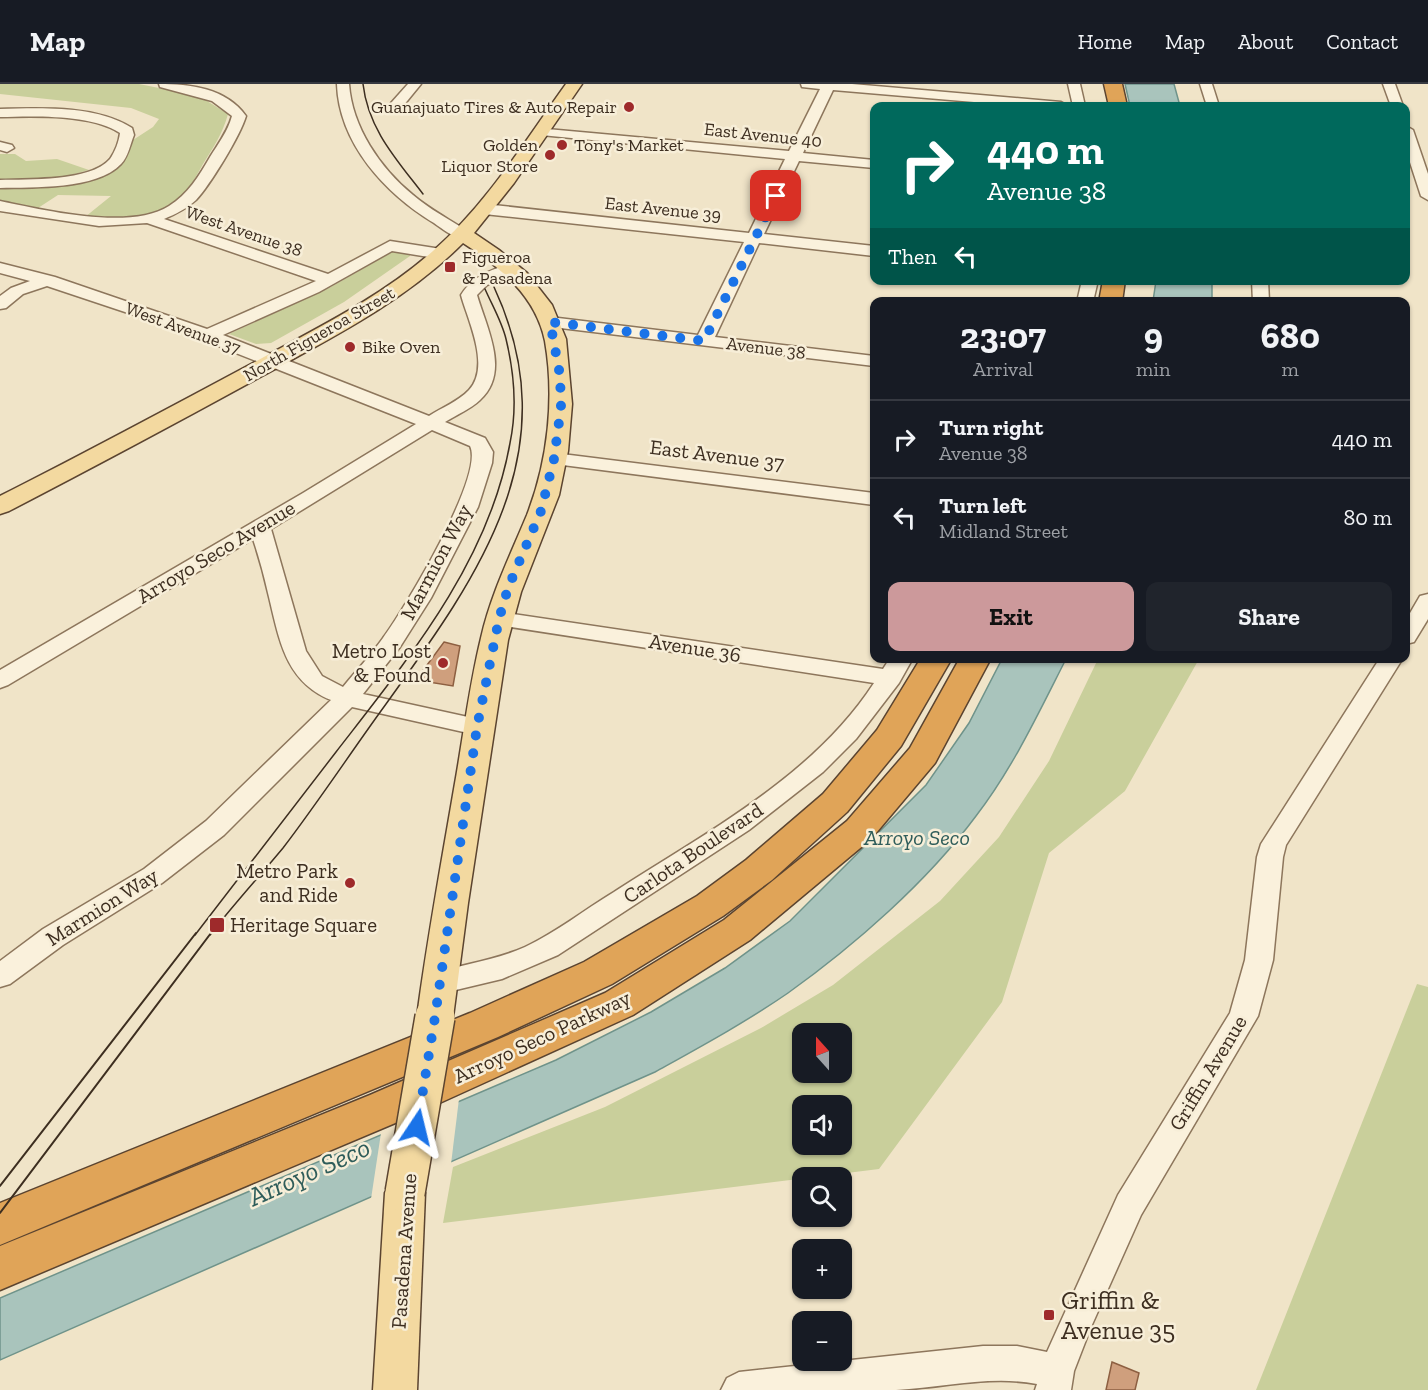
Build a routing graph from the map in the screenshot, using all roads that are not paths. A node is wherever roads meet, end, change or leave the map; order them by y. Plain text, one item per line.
1 (165, 84) edge
2 (343, 84) edge
3 (415, 84) edge
4 (574, 84) edge
5 (807, 84) edge
6 (1074, 84) edge
7 (1092, 84) edge
8 (1113, 84) edge
9 (1206, 84) edge
10 (1389, 84) edge
11 (828, 85) edge
12 (1017, 102) edge
13 (1078, 102) edge
14 (1096, 102) edge
15 (1117, 102) edge
16 (1212, 102) edge
17 (1396, 102) edge
18 (398, 103) dead end
19 (0, 113) edge
20 (541, 131) junction
21 (1413, 138) edge
22 (795, 157) junction
23 (870, 164) edge
24 (0, 184) edge
25 (1428, 196) edge
26 (0, 206) edge
27 (484, 209) junction
28 (147, 218) junction
29 (462, 234) junction
30 (755, 238) junction
31 (870, 251) edge
32 (441, 254) junction
33 (0, 268) edge
34 (511, 269) junction
35 (49, 280) junction
36 (329, 280) junction
37 (0, 304) edge
38 (550, 322) junction
39 (207, 336) junction
40 (704, 341) junction
41 (870, 361) edge
42 (272, 362) junction
43 (430, 423) junction
44 (554, 459) junction
45 (870, 498) edge
46 (0, 506) edge
47 (260, 526) junction
48 (1428, 601) edge
49 (499, 619) junction
50 (1410, 630) edge
51 (934, 663) edge
52 (972, 663) edge
53 (1389, 663) edge
54 (896, 668) edge
55 (0, 680) edge
56 (347, 698) junction
57 (477, 727) junction
58 (0, 976) edge
59 (437, 1000) junction
60 (0, 1224) edge
61 (0, 1268) edge
62 (1055, 1380) edge
63 (395, 1390) edge
64 (739, 1390) edge

1 - 28 street
2 - 29 street
3 - 18 street
4 - 20 main road, North Figueroa Street
5 - 11 street
6 - 13 street
7 - 14 highway
8 - 15 highway
9 - 16 street
10 - 17 street
11 - 12 street
11 - 22 street
19 - 24 street
20 - 22 street, East Avenue 40
20 - 27 main road, North Figueroa Street
21 - 25 street
22 - 23 street, East Avenue 40
22 - 30 street
26 - 28 street
27 - 29 main road, North Figueroa Street
27 - 30 street, East Avenue 39
28 - 36 street, West Avenue 38
29 - 32 main road, North Figueroa Street
29 - 34 main road, Pasadena Avenue
30 - 31 street, East Avenue 39
30 - 40 street
32 - 36 street, North Figueroa Street
32 - 42 main road, North Figueroa Street
33 - 35 street, West Avenue 37
34 - 38 main road, Pasadena Avenue
34 - 43 street
35 - 37 street
35 - 39 street, West Avenue 37
36 - 39 street, North Figueroa Street
38 - 40 street, Avenue 38
38 - 44 main road, Pasadena Avenue
39 - 42 street, West Avenue 37
40 - 41 street, Avenue 38
42 - 43 street, West Avenue 37
42 - 46 main road, North Figueroa Street
43 - 47 street, Arroyo Seco Avenue
43 - 56 street, Marmion Way
44 - 45 street, East Avenue 37
44 - 49 main road, Pasadena Avenue
47 - 55 street, Arroyo Seco Avenue
47 - 56 street
48 - 50 street
49 - 54 street, Avenue 36
49 - 57 main road, Pasadena Avenue
51 - 60 highway, Arroyo Seco Parkway
52 - 61 highway, Arroyo Seco Parkway
53 - 62 street, Griffin Avenue
54 - 59 street, Carlota Boulevard
56 - 57 street
56 - 58 street, Marmion Way
57 - 59 main road, Pasadena Avenue
59 - 63 main road, Pasadena Avenue, bridge
62 - 64 street

